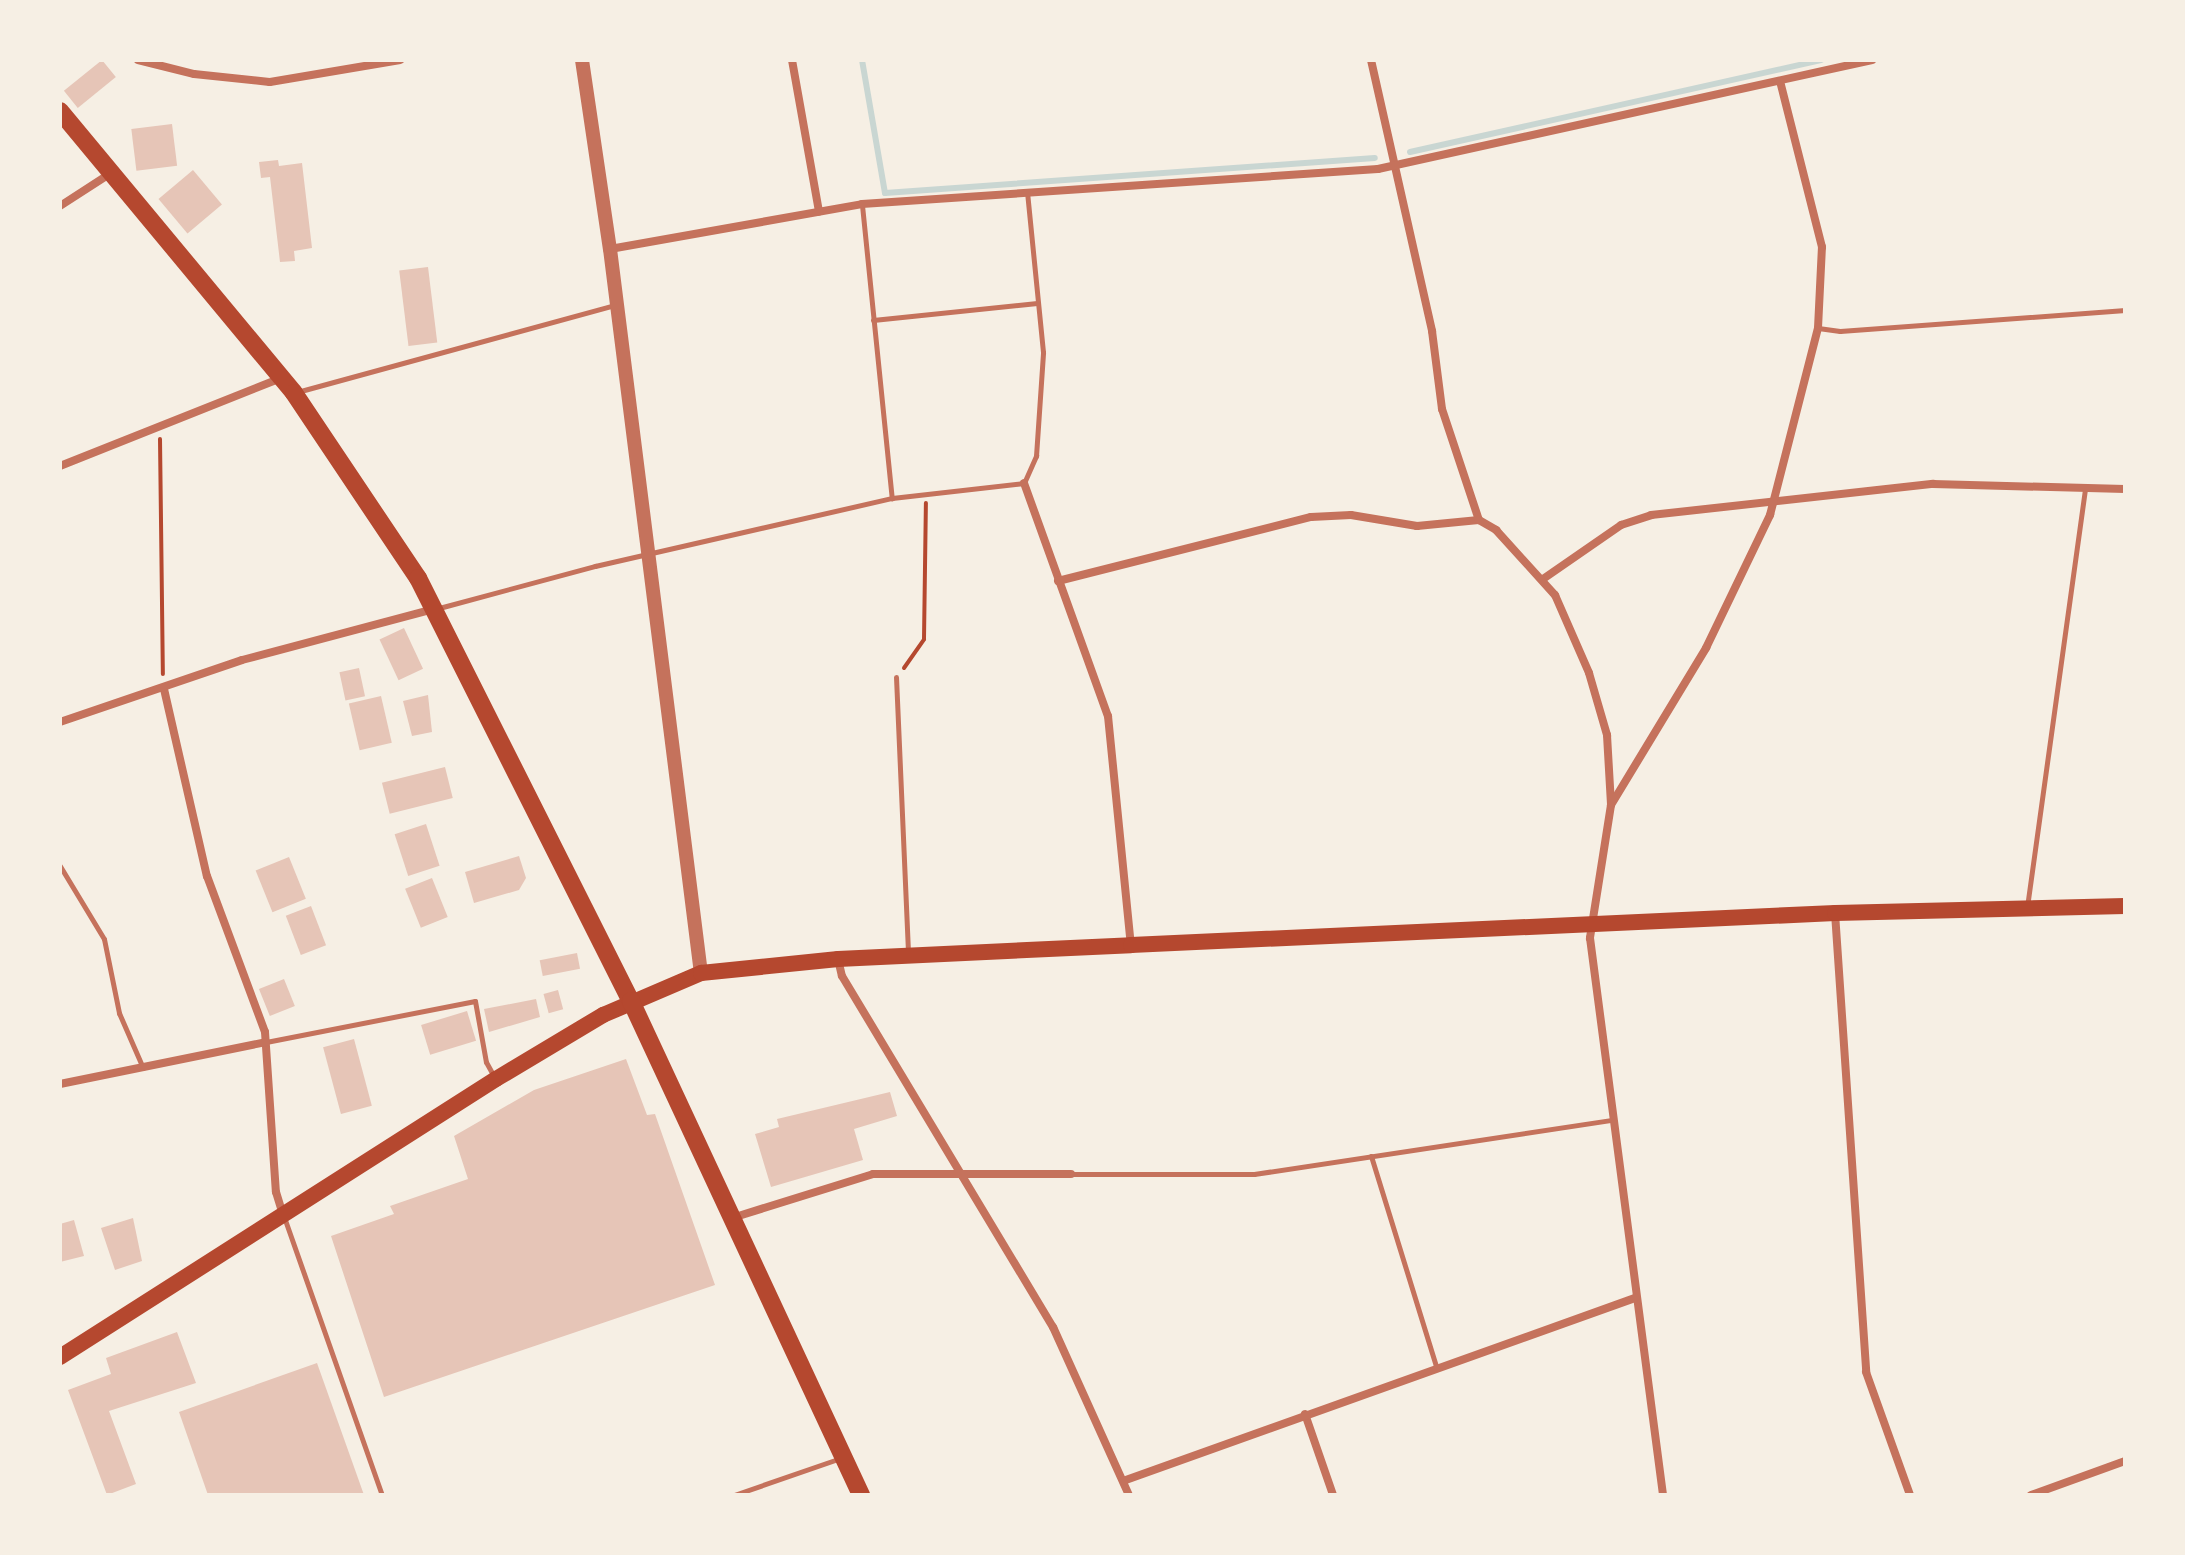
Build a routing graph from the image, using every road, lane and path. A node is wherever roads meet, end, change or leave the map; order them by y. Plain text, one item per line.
1 (138, 60) edge
2 (400, 60) edge
3 (582, 60) edge
4 (792, 60) edge
5 (1371, 60) edge
6 (1872, 60) edge
7 (1780, 81) junction
8 (60, 111) edge
9 (1397, 165) junction
10 (112, 172) junction
11 (1027, 193) junction
12 (862, 204) junction
13 (60, 206) edge
14 (819, 212) junction
15 (610, 249) junction
16 (1037, 303) junction
17 (616, 305) junction
18 (2125, 310) edge
19 (873, 320) junction
20 (1818, 328) junction
21 (281, 378) junction
22 (294, 393) junction
23 (160, 437) dead end
24 (60, 466) edge
25 (1024, 483) junction
26 (2085, 488) junction
27 (2125, 489) edge
28 (926, 493) junction
29 (892, 498) junction
30 (1775, 500) junction
31 (1479, 520) junction
32 (647, 556) junction
33 (1543, 579) junction
34 (1058, 581) junction
35 (434, 609) junction
36 (896, 677) joint
37 (163, 684) junction
38 (60, 722) edge
39 (1611, 805) junction
40 (60, 866) edge
41 (2125, 906) edge
42 (2027, 910) junction
43 (1835, 913) junction
44 (1590, 925) junction
45 (1131, 945) junction
46 (908, 956) junction
47 (838, 959) junction
48 (701, 973) junction
49 (631, 1001) junction
50 (266, 1042) junction
51 (143, 1068) junction
52 (496, 1079) junction
53 (60, 1084) edge
54 (1612, 1120) junction
55 (1371, 1156) junction
56 (959, 1171) junction
57 (1071, 1174) joint
58 (283, 1215) junction
59 (732, 1218) junction
60 (1635, 1298) junction
61 (60, 1357) edge
62 (1436, 1366) junction
63 (1305, 1414) junction
64 (843, 1457) junction
65 (2125, 1461) edge
66 (1123, 1481) junction
67 (382, 1495) edge
68 (734, 1495) edge
69 (861, 1495) edge
70 (1129, 1495) edge
71 (1333, 1495) edge
72 (1663, 1495) edge
73 (1910, 1495) edge
74 (2031, 1495) edge

1 - 2 street
3 - 15 street
4 - 14 street
5 - 9 street
6 - 7 street
7 - 9 street
7 - 20 street
8 - 10 highway
9 - 11 street
9 - 31 street
10 - 13 street
10 - 21 highway
11 - 12 street
11 - 16 lane
12 - 14 street
12 - 19 lane
14 - 15 street
15 - 17 street
16 - 19 lane
16 - 25 lane
17 - 22 lane
17 - 32 street
18 - 20 lane
19 - 29 lane
20 - 30 street
21 - 22 highway
21 - 24 street
22 - 35 highway
23 - 37 path
25 - 28 lane
25 - 34 street
26 - 27 street
26 - 30 street
26 - 42 lane
28 - 29 lane
28 - 36 path
29 - 32 lane
30 - 33 street
30 - 39 street
31 - 33 street
31 - 34 street
32 - 35 lane
32 - 48 street
33 - 39 street
34 - 45 street
35 - 37 street
35 - 49 highway
36 - 46 lane
37 - 38 street
37 - 50 street
39 - 44 street
40 - 51 lane
41 - 42 main road
42 - 43 main road
43 - 44 main road
43 - 73 street
44 - 45 main road
44 - 54 street
45 - 46 main road
46 - 47 main road
47 - 48 main road
47 - 56 street
48 - 49 main road
49 - 52 main road
49 - 59 highway
50 - 51 street
50 - 52 lane
50 - 58 street
51 - 53 street
52 - 58 main road
54 - 55 lane
54 - 60 street
55 - 57 lane
55 - 62 lane
56 - 57 street
56 - 59 street
56 - 66 street
58 - 61 main road
58 - 67 lane
59 - 64 highway
60 - 62 street
60 - 72 street
62 - 63 street
63 - 66 street
63 - 71 street
64 - 68 lane
64 - 69 highway
65 - 74 street
66 - 70 street

